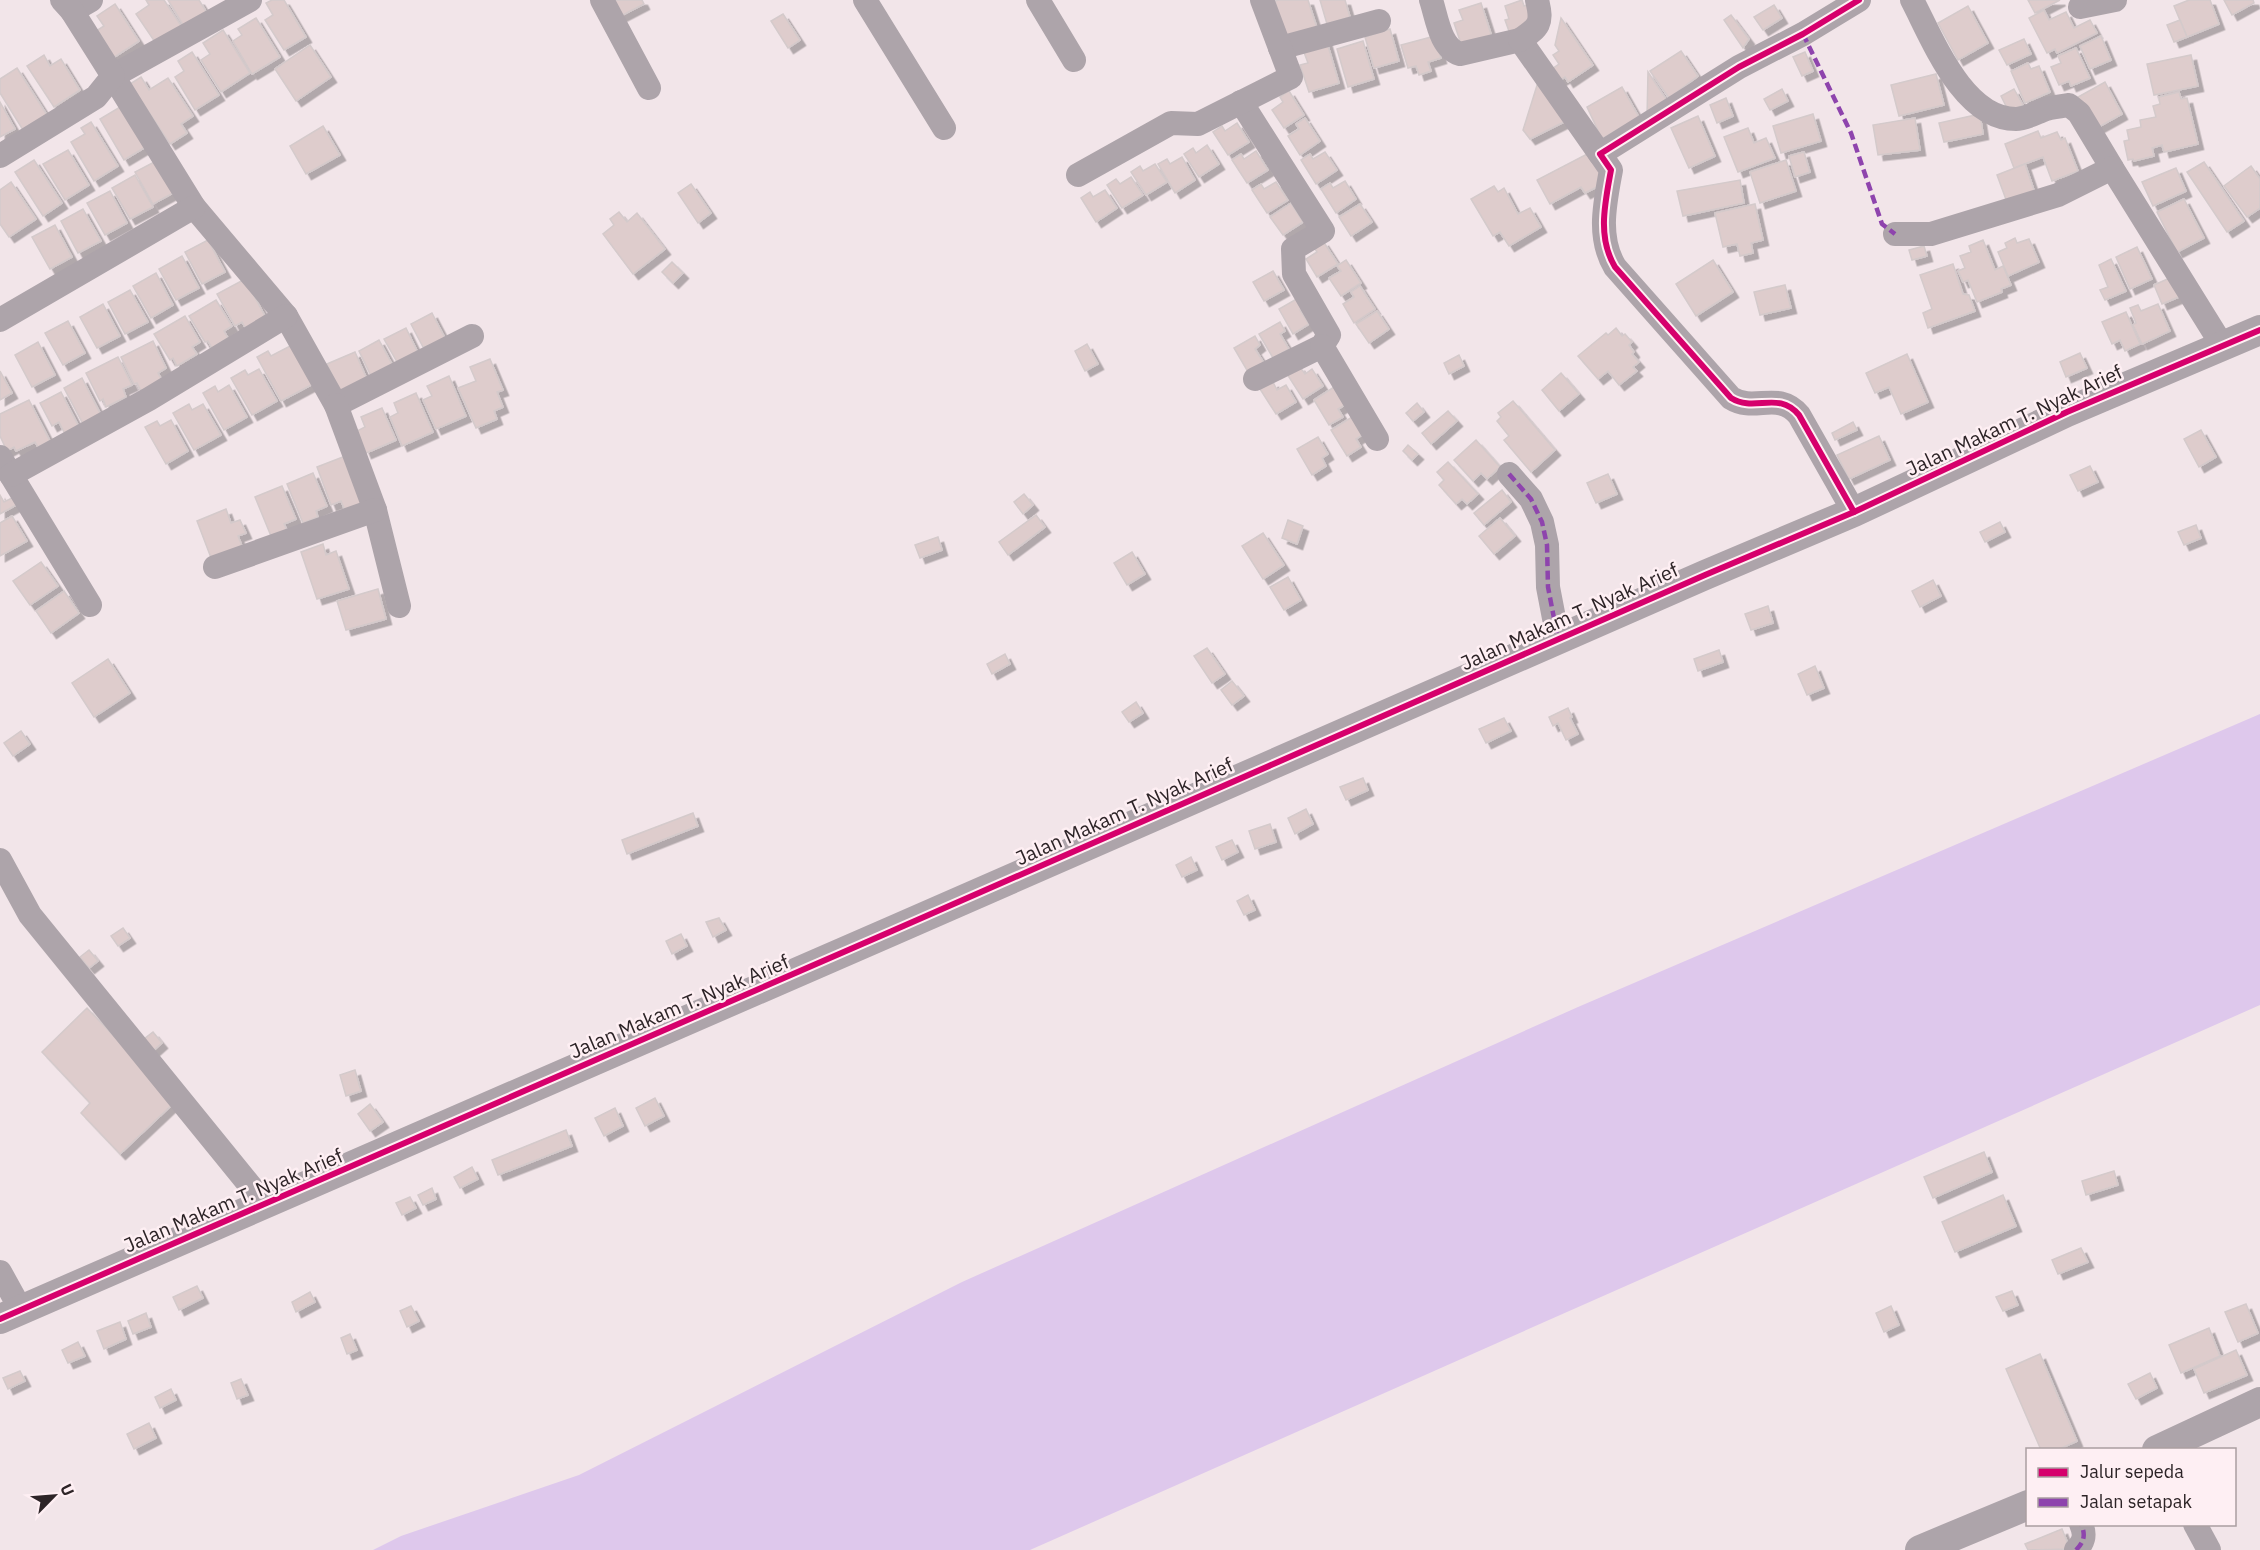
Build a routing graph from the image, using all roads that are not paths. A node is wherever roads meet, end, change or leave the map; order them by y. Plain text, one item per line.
1 (250, 0) edge
2 (602, 0) edge
3 (865, 0) edge
4 (1038, 0) edge
5 (1262, 0) edge
6 (1431, 0) edge
7 (1537, 0) edge
8 (1859, 0) edge
9 (1912, 0) edge
10 (2115, 0) edge
11 (75, 4) edge
12 (2080, 7) dead end
13 (1379, 21) dead end
14 (1520, 40) junction
15 (1280, 48) junction
16 (1074, 60) dead end
17 (113, 76) junction
18 (649, 88) dead end
19 (1241, 102) junction
20 (945, 128) dead end
21 (1600, 154) junction
22 (0, 156) edge
23 (2112, 168) junction
24 (1078, 176) dead end
25 (194, 207) junction
26 (1895, 234) dead end
27 (286, 316) junction
28 (0, 320) edge
29 (2260, 330) edge
30 (471, 336) dead end
31 (2222, 345) junction
32 (1322, 346) junction
33 (1255, 379) dead end
34 (336, 405) junction
35 (1377, 439) dead end
36 (5, 466) edge
37 (1509, 474) dead end
38 (375, 510) junction
39 (1854, 512) junction
40 (215, 567) dead end
41 (90, 605) dead end
42 (399, 606) dead end
43 (1558, 639) junction
44 (0, 860) edge
45 (265, 1204) junction
46 (0, 1272) edge
47 (11, 1314) edge
48 (2260, 1402) edge
49 (2159, 1448) edge
50 (2026, 1506) edge
51 (2196, 1526) edge
52 (1920, 1550) edge
53 (2209, 1550) edge

1 - 17 street
2 - 18 street
3 - 20 street
4 - 16 street
5 - 15 street
6 - 14 street
7 - 14 street
8 - 21 street
9 - 23 street
10 - 12 street
11 - 17 street
13 - 15 street
14 - 21 street
15 - 19 street
17 - 22 street
17 - 25 street
19 - 24 street
19 - 32 street
21 - 39 street
23 - 26 street
23 - 31 street
25 - 27 street
25 - 28 street
27 - 34 street
27 - 36 street
29 - 31 street, Jalan Makam T. Nyak Arief
30 - 34 street
31 - 39 street, Jalan Makam T. Nyak Arief
32 - 33 street
32 - 35 street
34 - 38 street
36 - 41 street
37 - 43 street
38 - 40 street
38 - 42 street
39 - 43 street, Jalan Makam T. Nyak Arief
43 - 45 street, Jalan Makam T. Nyak Arief
44 - 45 street
45 - 47 street, Jalan Makam T. Nyak Arief
46 - 47 street
48 - 49 street
50 - 52 street
51 - 53 street

